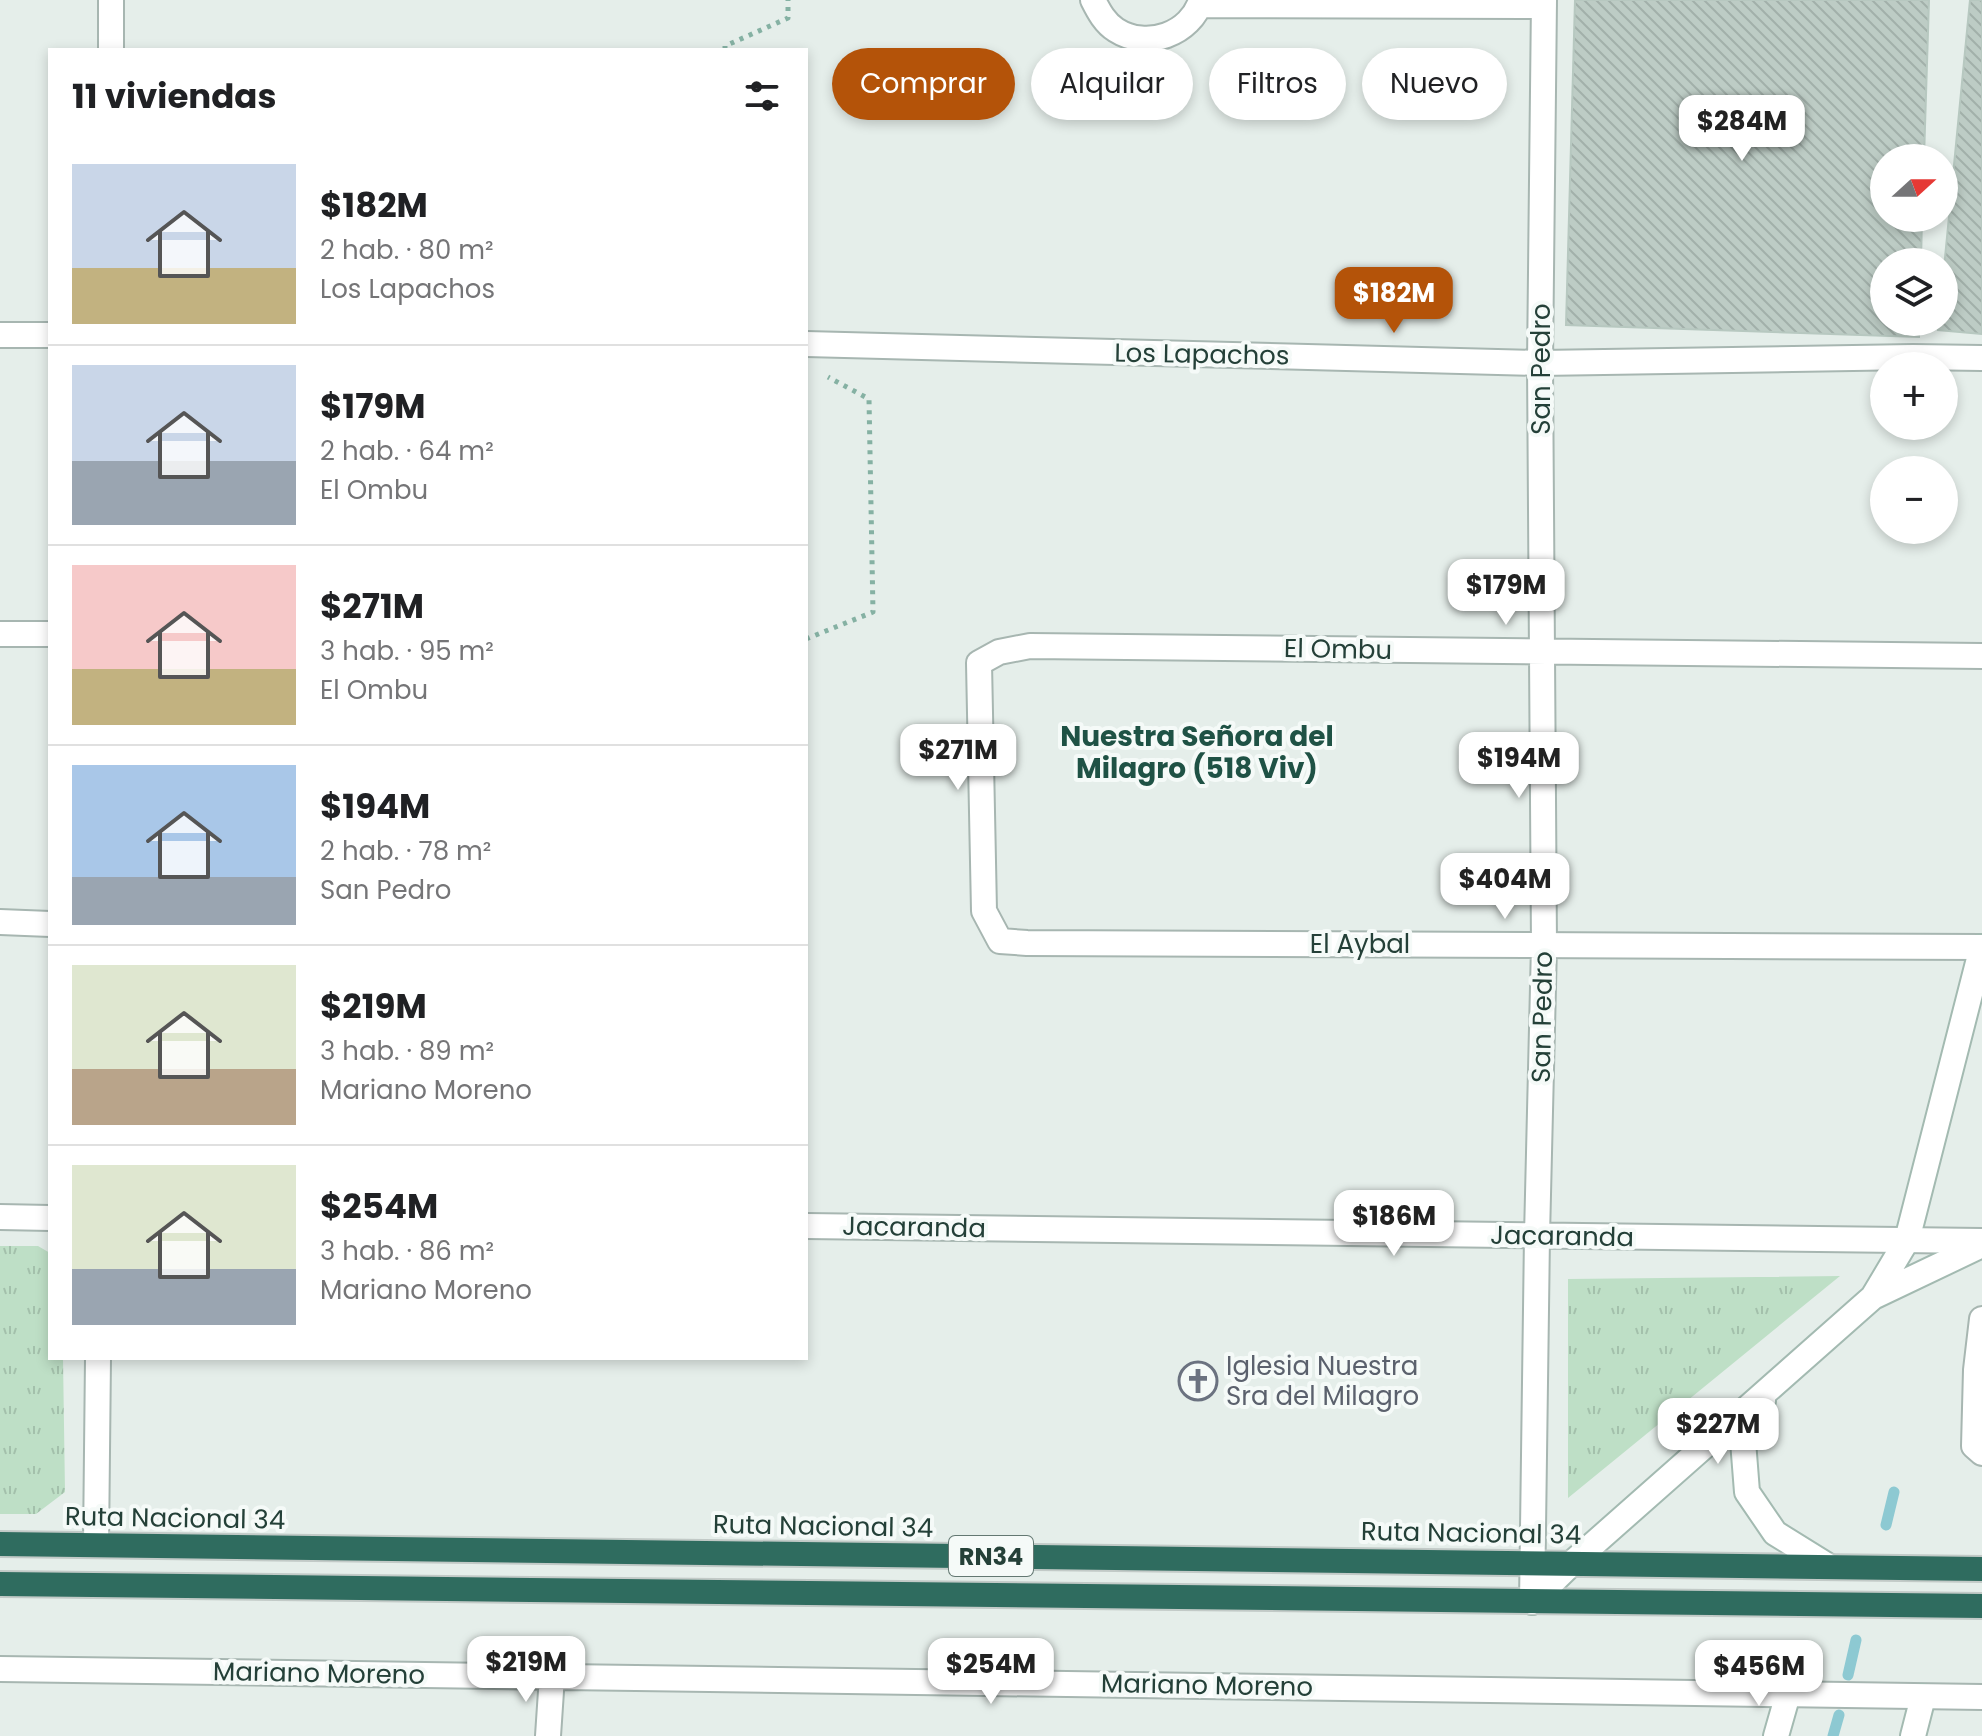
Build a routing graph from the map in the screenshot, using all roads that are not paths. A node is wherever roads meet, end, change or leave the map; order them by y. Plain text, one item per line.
1 (111, 0) edge
2 (1093, 0) edge
3 (1201, 3) edge
4 (1544, 3) edge
5 (111, 48) edge
6 (0, 335) edge
7 (48, 335) edge
8 (808, 344) edge
9 (1982, 358) edge
10 (1540, 363) junction
11 (0, 634) edge
12 (48, 634) edge
13 (1542, 651) junction
14 (1982, 656) edge
15 (0, 922) edge
16 (48, 924) edge
17 (1027, 943) joint
18 (1544, 945) junction
19 (1982, 947) edge
20 (0, 1217) edge
21 (48, 1218) edge
22 (808, 1226) edge
23 (1537, 1236) junction
24 (1907, 1240) junction
25 (1982, 1243) edge
26 (1873, 1297) junction
27 (1982, 1319) edge
28 (98, 1360) edge
29 (1770, 1388) junction
30 (1982, 1453) edge
31 (0, 1544) edge
32 (96, 1545) junction
33 (1533, 1562) junction
34 (1572, 1563) junction
35 (1828, 1566) junction
36 (1982, 1569) edge
37 (0, 1584) edge
38 (1532, 1602) junction
39 (1982, 1606) edge
40 (0, 1669) edge
41 (552, 1676) junction
42 (1788, 1694) junction
43 (1923, 1697) junction
44 (1982, 1697) edge
45 (548, 1736) edge
46 (1776, 1736) edge
47 (1913, 1736) edge

1 - 5 street
2 - 3 street
3 - 4 street
4 - 10 street, San Pedro
6 - 7 street
8 - 10 street, Los Lapachos
9 - 10 street, Los Lapachos
10 - 13 street, San Pedro
11 - 12 street
13 - 14 street, El Ombu
13 - 17 street, El Ombu
13 - 18 street, San Pedro
15 - 16 street
17 - 18 street, El Aybal
18 - 19 street, El Aybal
18 - 23 street, San Pedro
19 - 24 street
20 - 21 street
22 - 23 street, Jacaranda
23 - 24 street, Jacaranda
23 - 33 street, San Pedro
24 - 25 street, Jacaranda
24 - 26 street
25 - 26 street
26 - 29 street
27 - 30 street
28 - 32 street
29 - 34 street
29 - 35 street
31 - 32 highway, Ruta Nacional 34 / RN34
32 - 33 highway, Ruta Nacional 34 / RN34
33 - 34 highway, Ruta Nacional 34 / RN34
33 - 38 street, San Pedro
34 - 35 highway, Ruta Nacional 34 / RN34
34 - 38 street
35 - 36 highway, Ruta Nacional 34 / RN34
37 - 38 highway, RN34
38 - 39 highway, RN34
40 - 41 street, Mariano Moreno
41 - 42 street, Mariano Moreno
41 - 45 street
42 - 43 street, Mariano Moreno
42 - 46 street
43 - 44 street, Mariano Moreno
43 - 47 street

